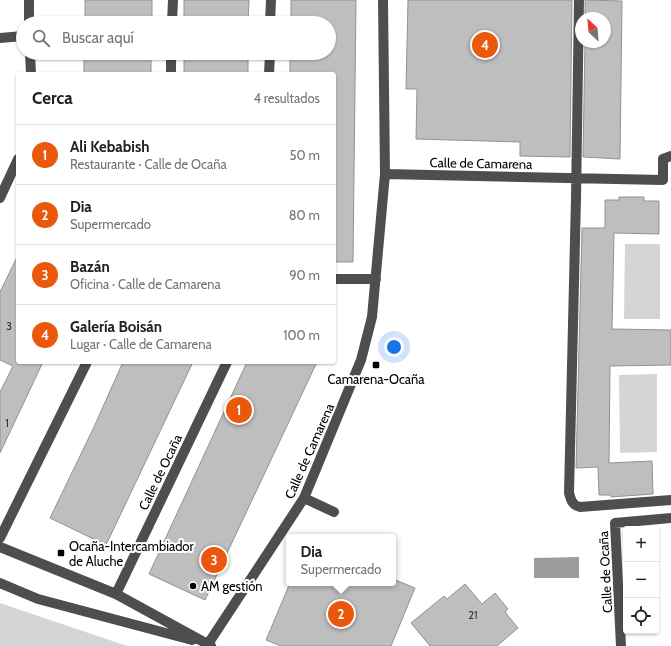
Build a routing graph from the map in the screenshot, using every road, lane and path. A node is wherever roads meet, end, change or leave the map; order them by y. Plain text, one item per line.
1 (29, 0) edge
2 (173, 0) edge
3 (271, 0) edge
4 (383, 0) edge
5 (579, 0) edge
6 (29, 16) edge
7 (172, 16) edge
8 (270, 16) edge
9 (16, 37) edge
10 (0, 38) edge
11 (30, 60) edge
12 (171, 60) edge
13 (270, 60) edge
14 (31, 72) edge
15 (171, 72) edge
16 (270, 72) edge
17 (667, 157) edge
18 (16, 162) edge
19 (385, 174) junction
20 (576, 178) junction
21 (4, 179) edge
22 (0, 198) edge
23 (336, 278) edge
24 (376, 279) junction
25 (86, 364) edge
26 (226, 364) edge
27 (304, 498) junction
28 (667, 500) edge
29 (334, 512) dead end
30 (668, 518) edge
31 (0, 538) edge
32 (0, 547) edge
33 (0, 583) edge
34 (116, 594) junction
35 (210, 645) edge
36 (621, 646) edge

1 - 6 street
2 - 7 street
3 - 8 street
4 - 19 street, Calle de Camarena
5 - 20 street
9 - 10 street
11 - 14 street
12 - 15 street
13 - 16 street
17 - 20 street, Calle de Camarena
18 - 21 street
19 - 20 street, Calle de Camarena
19 - 24 street, Calle de Camarena
20 - 28 street
21 - 22 street
23 - 24 street
24 - 27 street, Calle de Camarena
25 - 31 street
26 - 34 street, Calle de Ocaña
27 - 29 street
27 - 35 street, Calle de Camarena
28 - 30 street, Calle de Ocaña
30 - 36 street, Calle de Ocaña
32 - 34 street
33 - 35 street
34 - 35 street

